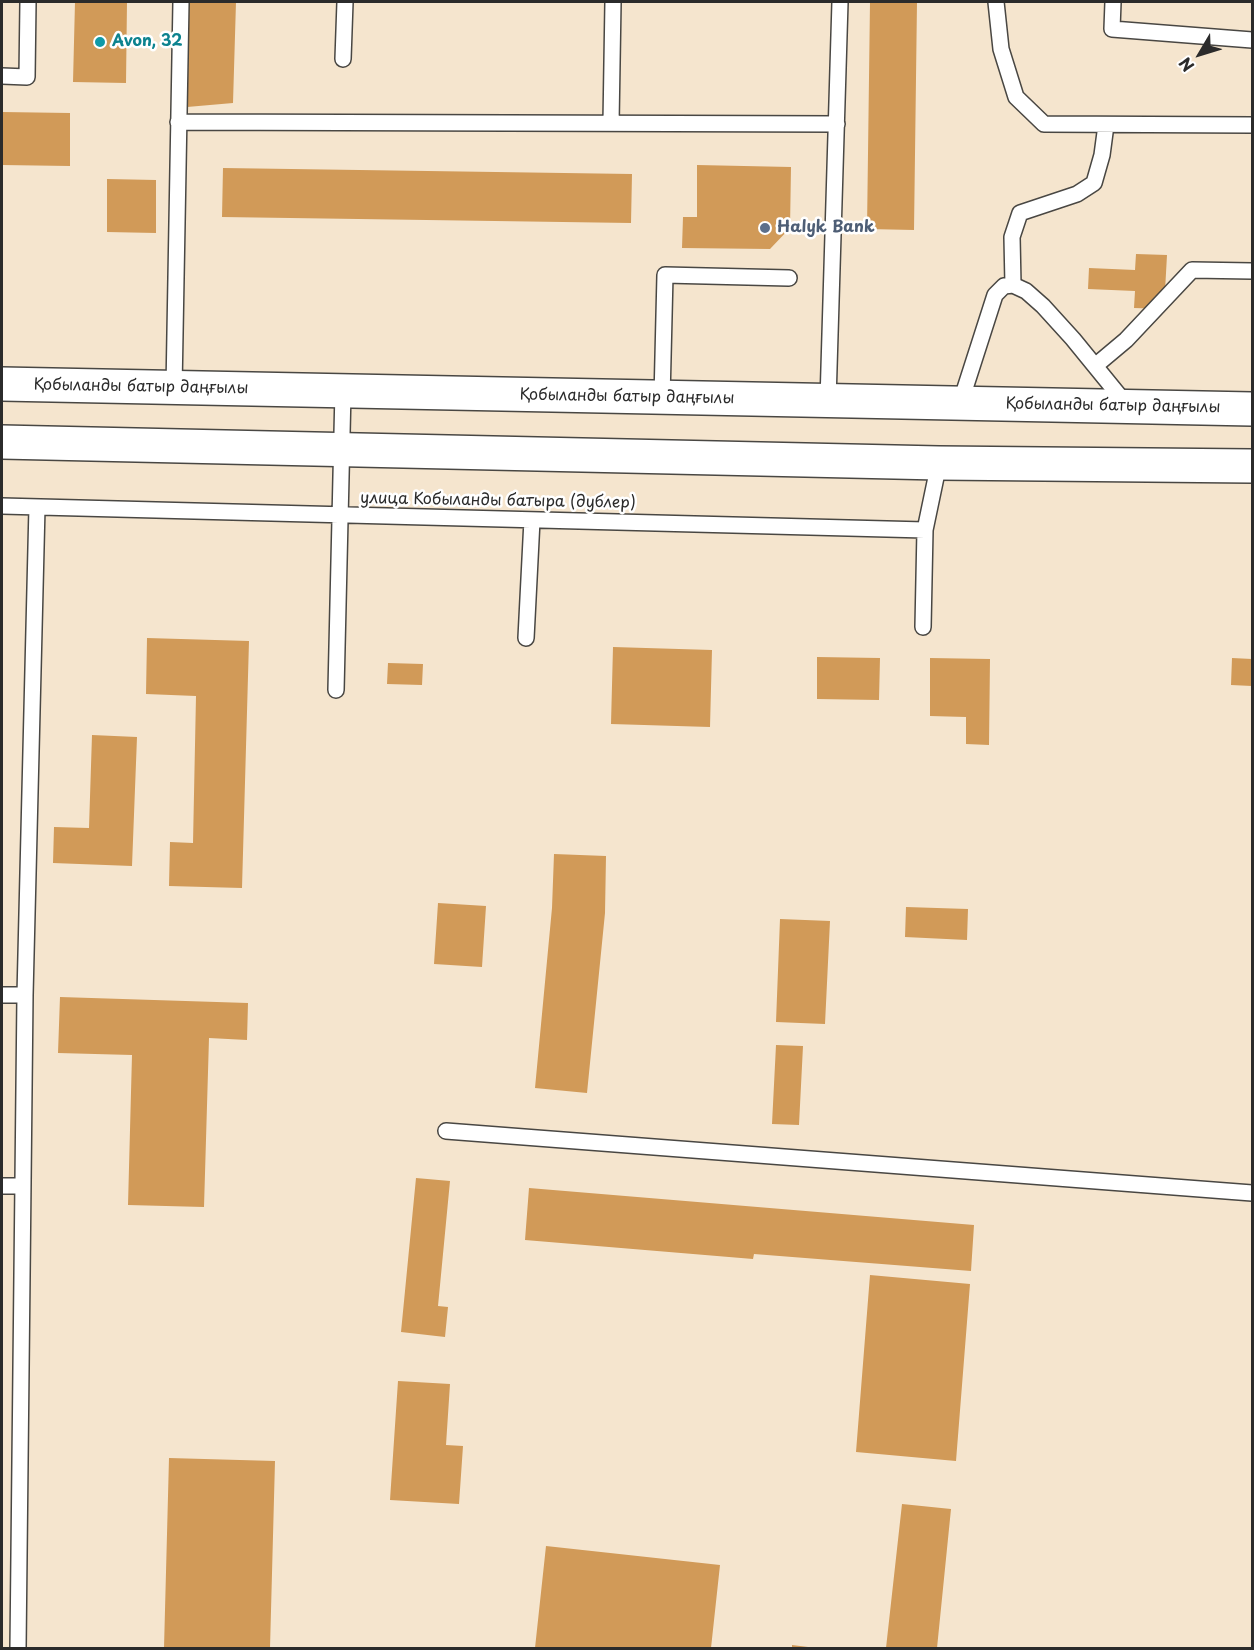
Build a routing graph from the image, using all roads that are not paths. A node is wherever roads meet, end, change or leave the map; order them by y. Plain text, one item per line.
1 (28, 2) edge
2 (181, 2) edge
3 (345, 2) edge
4 (613, 2) edge
5 (840, 2) edge
6 (996, 2) edge
7 (1113, 2) edge
8 (1252, 40) edge
9 (343, 59) dead end
10 (2, 76) edge
11 (178, 122) junction
12 (611, 123) junction
13 (837, 124) junction
14 (1106, 125) junction
15 (1252, 125) edge
16 (1252, 271) edge
17 (789, 278) dead end
18 (1013, 285) junction
19 (1095, 366) junction
20 (2, 384) edge
21 (174, 388) junction
22 (343, 391) junction
23 (662, 398) junction
24 (828, 401) junction
25 (960, 404) junction
26 (1128, 406) junction
27 (1252, 409) edge
28 (2, 442) edge
29 (343, 450) junction
30 (939, 463) junction
31 (1252, 466) edge
32 (2, 506) edge
33 (37, 507) junction
34 (341, 515) junction
35 (532, 520) junction
36 (925, 530) junction
37 (923, 627) dead end
38 (526, 638) dead end
39 (336, 690) dead end
40 (2, 995) edge
41 (25, 995) junction
42 (446, 1131) dead end
43 (2, 1186) edge
44 (22, 1186) junction
45 (1252, 1193) edge
46 (18, 1648) edge

1 - 10 lane
2 - 11 lane
3 - 9 lane
4 - 12 lane
5 - 13 lane
6 - 14 lane
7 - 8 lane
11 - 12 lane
11 - 21 lane
12 - 13 lane
13 - 24 lane
14 - 15 lane
14 - 18 lane
16 - 19 lane
17 - 23 lane
18 - 19 lane
18 - 25 lane
19 - 26 lane
20 - 21 street, Қобыланды батыр даңғылы
21 - 22 street, Қобыланды батыр даңғылы
22 - 23 street, Қобыланды батыр даңғылы
22 - 29 lane
23 - 24 street, Қобыланды батыр даңғылы
24 - 25 street, Қобыланды батыр даңғылы
25 - 26 street, Қобыланды батыр даңғылы
26 - 27 street, Қобыланды батыр даңғылы
28 - 29 street
29 - 30 street
29 - 34 lane
30 - 31 street
30 - 36 lane
32 - 33 lane, улица Кобыланды батыра (дублер)
33 - 34 lane, улица Кобыланды батыра (дублер)
33 - 41 lane
34 - 35 lane, улица Кобыланды батыра (дублер)
34 - 39 lane
35 - 36 lane, улица Кобыланды батыра (дублер)
35 - 38 lane
36 - 37 lane
40 - 41 lane
41 - 44 lane
42 - 45 lane
43 - 44 lane
44 - 46 lane

